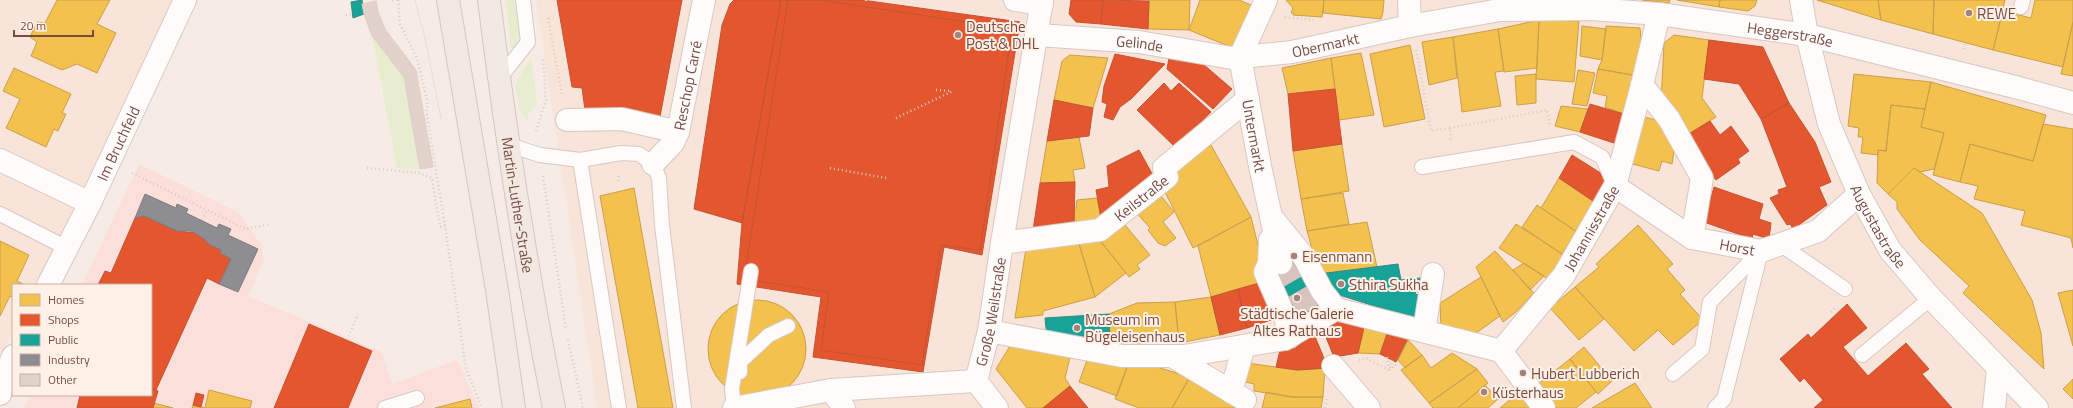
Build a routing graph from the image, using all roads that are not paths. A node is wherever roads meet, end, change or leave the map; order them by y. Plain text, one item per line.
1 (185, 0) edge
2 (448, 0) edge
3 (489, 0) edge
4 (523, 0) edge
5 (704, 0) edge
6 (1015, 0) edge
7 (1409, 0) edge
8 (1801, 0) edge
9 (1042, 2) edge
10 (1263, 5) edge
11 (1503, 7) edge
12 (1659, 14) junction
13 (1410, 26) junction
14 (1038, 35) junction
15 (1807, 35) junction
16 (1240, 57) junction
17 (499, 79) junction
18 (1642, 85) junction
19 (1248, 99) junction
20 (2073, 103) edge
21 (567, 120) road end
22 (678, 132) junction
23 (509, 145) junction
24 (0, 160) edge
25 (580, 160) junction
26 (653, 164) junction
27 (1422, 167) dead end
28 (1615, 186) junction
29 (1859, 194) junction
30 (90, 203) junction
31 (0, 214) edge
32 (1270, 215) junction
33 (1692, 238) junction
34 (1002, 243) junction
35 (1771, 247) junction
36 (67, 248) junction
37 (1281, 263) tunnel mouth
38 (751, 272) dead end
39 (1433, 274) dead end
40 (49, 284) edge
41 (1845, 289) dead end
42 (1931, 298) junction
43 (1336, 309) junction
44 (788, 326) dead end
45 (989, 331) junction
46 (1424, 331) junction
47 (1285, 339) junction
48 (1244, 346) junction
49 (1502, 352) junction
50 (1862, 355) dead end
51 (1172, 356) junction
52 (12, 358) edge
53 (1333, 366) dead end
54 (1998, 369) junction
55 (1673, 374) dead end
56 (976, 381) junction
57 (831, 390) junction
58 (0, 394) edge
59 (417, 398) dead end
60 (733, 402) edge
61 (1722, 405) edge
62 (1992, 406) edge
63 (385, 408) edge
64 (514, 408) edge
65 (554, 408) edge
66 (618, 408) edge
67 (684, 408) edge
68 (844, 408) edge
69 (997, 408) edge
70 (1369, 408) edge
71 (1544, 408) edge
72 (2037, 408) edge

1 - 30 street, Im Bruchfeld
2 - 64 main road
3 - 17 main road, Martin-Luther-Straße
4 - 17 lane
5 - 22 street, Reschop Carré
6 - 9 street
7 - 13 street
8 - 15 street, Augustastraße
9 - 14 street, Große Weilstraße
10 - 16 street
11 - 12 street, Heggerstraße
11 - 13 street, Obermarkt
12 - 15 street, Heggerstraße
12 - 18 street, Johannisstraße
13 - 16 street, Obermarkt
14 - 16 street, Gelinde
14 - 34 street, Große Weilstraße
15 - 20 street, Heggerstraße
15 - 29 street, Augustastraße
16 - 19 street, Untermarkt
17 - 23 main road, Martin-Luther-Straße
18 - 28 street, Johannisstraße
18 - 33 street
19 - 32 street, Untermarkt
19 - 34 street, Keilstraße
21 - 22 street, Reschop Carré
22 - 26 street
23 - 25 lane
23 - 65 main road, Martin-Luther-Straße
24 - 30 street
25 - 26 lane
25 - 66 lane
26 - 67 lane
27 - 28 lane
28 - 33 street, Horst
28 - 49 street, Johannisstraße
29 - 35 street, Horst
29 - 42 street, Augustastraße
30 - 36 street, Im Bruchfeld
31 - 36 lane
32 - 37 street, Untermarkt
32 - 43 street, Untermarkt
32 - 47 street, Untermarkt
33 - 35 street, Horst
34 - 45 street, Große Weilstraße
35 - 41 lane
35 - 55 lane
35 - 61 lane
36 - 40 street, Im Bruchfeld
38 - 60 lane
39 - 46 street
42 - 50 lane
42 - 54 street, Augustastraße
43 - 46 street
43 - 47 street
44 - 60 lane
45 - 51 street
45 - 56 street, Große Weilstraße
46 - 49 street
47 - 48 street
48 - 51 street
48 - 51 street
49 - 71 street
52 - 58 street
53 - 70 street
54 - 62 street
54 - 72 street, Augustastraße
56 - 57 street, Große Weilstraße
56 - 69 street
57 - 60 street, Große Weilstraße
57 - 68 street
59 - 63 lane

